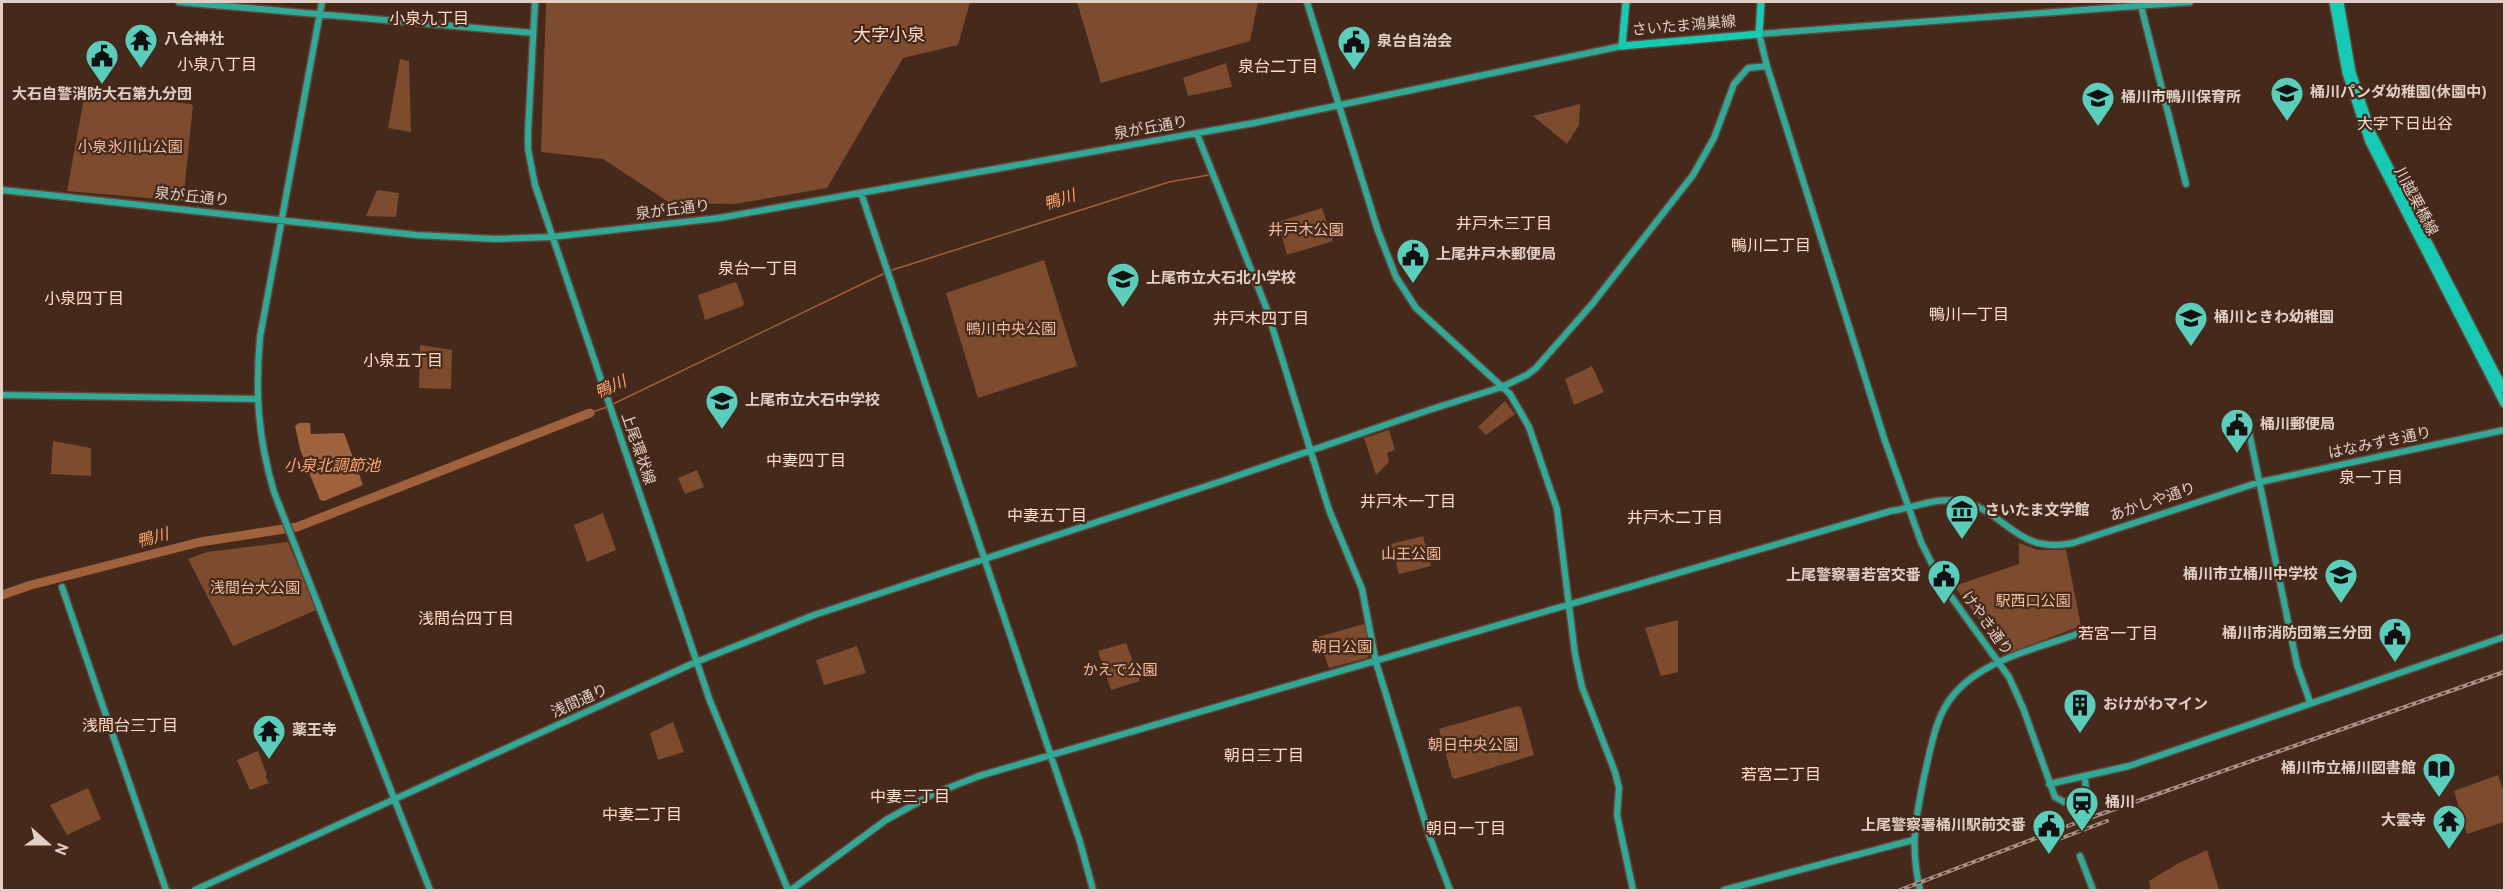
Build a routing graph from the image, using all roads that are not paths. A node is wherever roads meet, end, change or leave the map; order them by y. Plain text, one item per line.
1 (179, 2) edge
2 (322, 2) edge
3 (535, 2) edge
4 (1307, 2) edge
5 (1626, 2) edge
6 (1761, 2) edge
7 (2190, 2) edge
8 (2333, 2) edge
9 (2340, 2) edge
10 (2140, 3) edge
11 (320, 14) junction
12 (533, 33) junction
13 (1759, 34) junction
14 (1622, 45) junction
15 (1767, 66) junction
16 (1340, 106) junction
17 (1197, 134) junction
18 (2186, 184) dead end
19 (2, 190) edge
20 (861, 193) junction
21 (282, 220) junction
22 (551, 237) junction
23 (2504, 385) edge
24 (1502, 387) junction
25 (2, 395) edge
26 (257, 399) junction
27 (2505, 404) edge
28 (2246, 417) dead end
29 (2505, 430) edge
30 (1310, 450) junction
31 (2260, 482) junction
32 (1909, 508) junction
33 (983, 560) junction
34 (62, 588) dead end
35 (1570, 604) junction
36 (2088, 630) dead end
37 (2505, 637) edge
38 (696, 662) junction
39 (1376, 662) junction
40 (2000, 662) junction
41 (2310, 702) junction
42 (1049, 755) junction
43 (2085, 777) junction
44 (2049, 783) junction
45 (395, 800) junction
46 (1913, 840) junction
47 (2080, 856) dead end
48 (166, 891) edge
49 (195, 891) edge
50 (430, 891) edge
51 (789, 891) edge
52 (1093, 891) edge
53 (1450, 891) edge
54 (1634, 891) edge
55 (1724, 891) edge
56 (1920, 891) edge
57 (2093, 891) edge

1 - 11 street
2 - 11 street
3 - 12 street, 上尾環状線
4 - 16 street
5 - 14 main road, さいたま鴻巣線
6 - 13 main road, さいたま鴻巣線
7 - 10 street
8 - 27 main road, 川越栗橋線
9 - 23 main road, 川越栗橋線
10 - 13 street
10 - 18 street
11 - 12 street
11 - 21 street
12 - 22 street, 上尾環状線
13 - 14 main road, さいたま鴻巣線
13 - 15 street, けやき通り
14 - 16 street, 泉が丘通り
15 - 24 street, 浅間通り
15 - 32 street, けやき通り
16 - 17 street, 泉が丘通り
16 - 24 street
17 - 20 street, 泉が丘通り
17 - 30 street
19 - 21 street, 泉が丘通り
20 - 22 street, 泉が丘通り
20 - 33 street
21 - 22 street, 泉が丘通り
21 - 26 street
22 - 38 street, 上尾環状線
24 - 30 street, 浅間通り
24 - 35 street
25 - 26 street
26 - 45 street
28 - 31 street
29 - 31 street, はなみずき通り
30 - 33 street, 浅間通り
30 - 39 street
31 - 32 street, あかしや通り
31 - 41 street
32 - 35 street, あかしや通り
32 - 40 street, けやき通り
33 - 38 street, 浅間通り
33 - 42 street
34 - 48 street
35 - 39 street, あかしや通り
35 - 54 street
36 - 40 street
37 - 41 street
38 - 45 street, 浅間通り
38 - 51 street, 上尾環状線
39 - 42 street, あかしや通り
39 - 53 street
40 - 44 street, けやき通り
40 - 46 street
41 - 43 street
42 - 51 street, あかしや通り
42 - 52 street
43 - 44 street
43 - 44 street
45 - 49 street, 浅間通り
45 - 50 street
46 - 55 street
46 - 56 street
47 - 57 street

